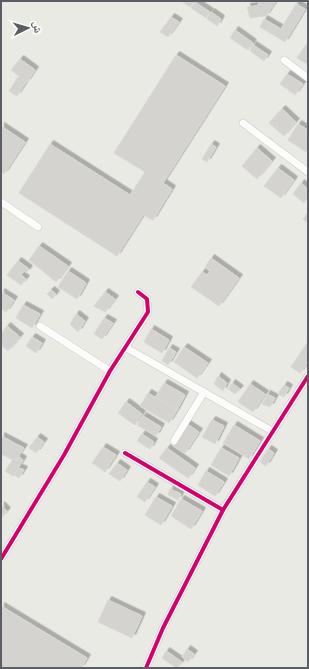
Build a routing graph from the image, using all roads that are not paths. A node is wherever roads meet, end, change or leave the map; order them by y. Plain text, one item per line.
1 (284, 60) dead end
2 (308, 78) edge
3 (243, 123) dead end
4 (308, 172) edge
5 (1, 202) edge
6 (38, 227) dead end
7 (138, 292) dead end
8 (40, 326) dead end
9 (125, 347) junction
10 (110, 371) junction
11 (308, 376) edge
12 (204, 392) junction
13 (272, 431) junction
14 (174, 441) dead end
15 (125, 452) dead end
16 (223, 510) junction
17 (1, 559) edge
18 (146, 668) edge

1 - 2 street
3 - 4 street
5 - 6 street
7 - 9 street
8 - 10 street
9 - 10 street
9 - 12 street
10 - 17 street
11 - 13 street
12 - 13 street
12 - 14 street
13 - 16 street
15 - 16 street
16 - 18 street

